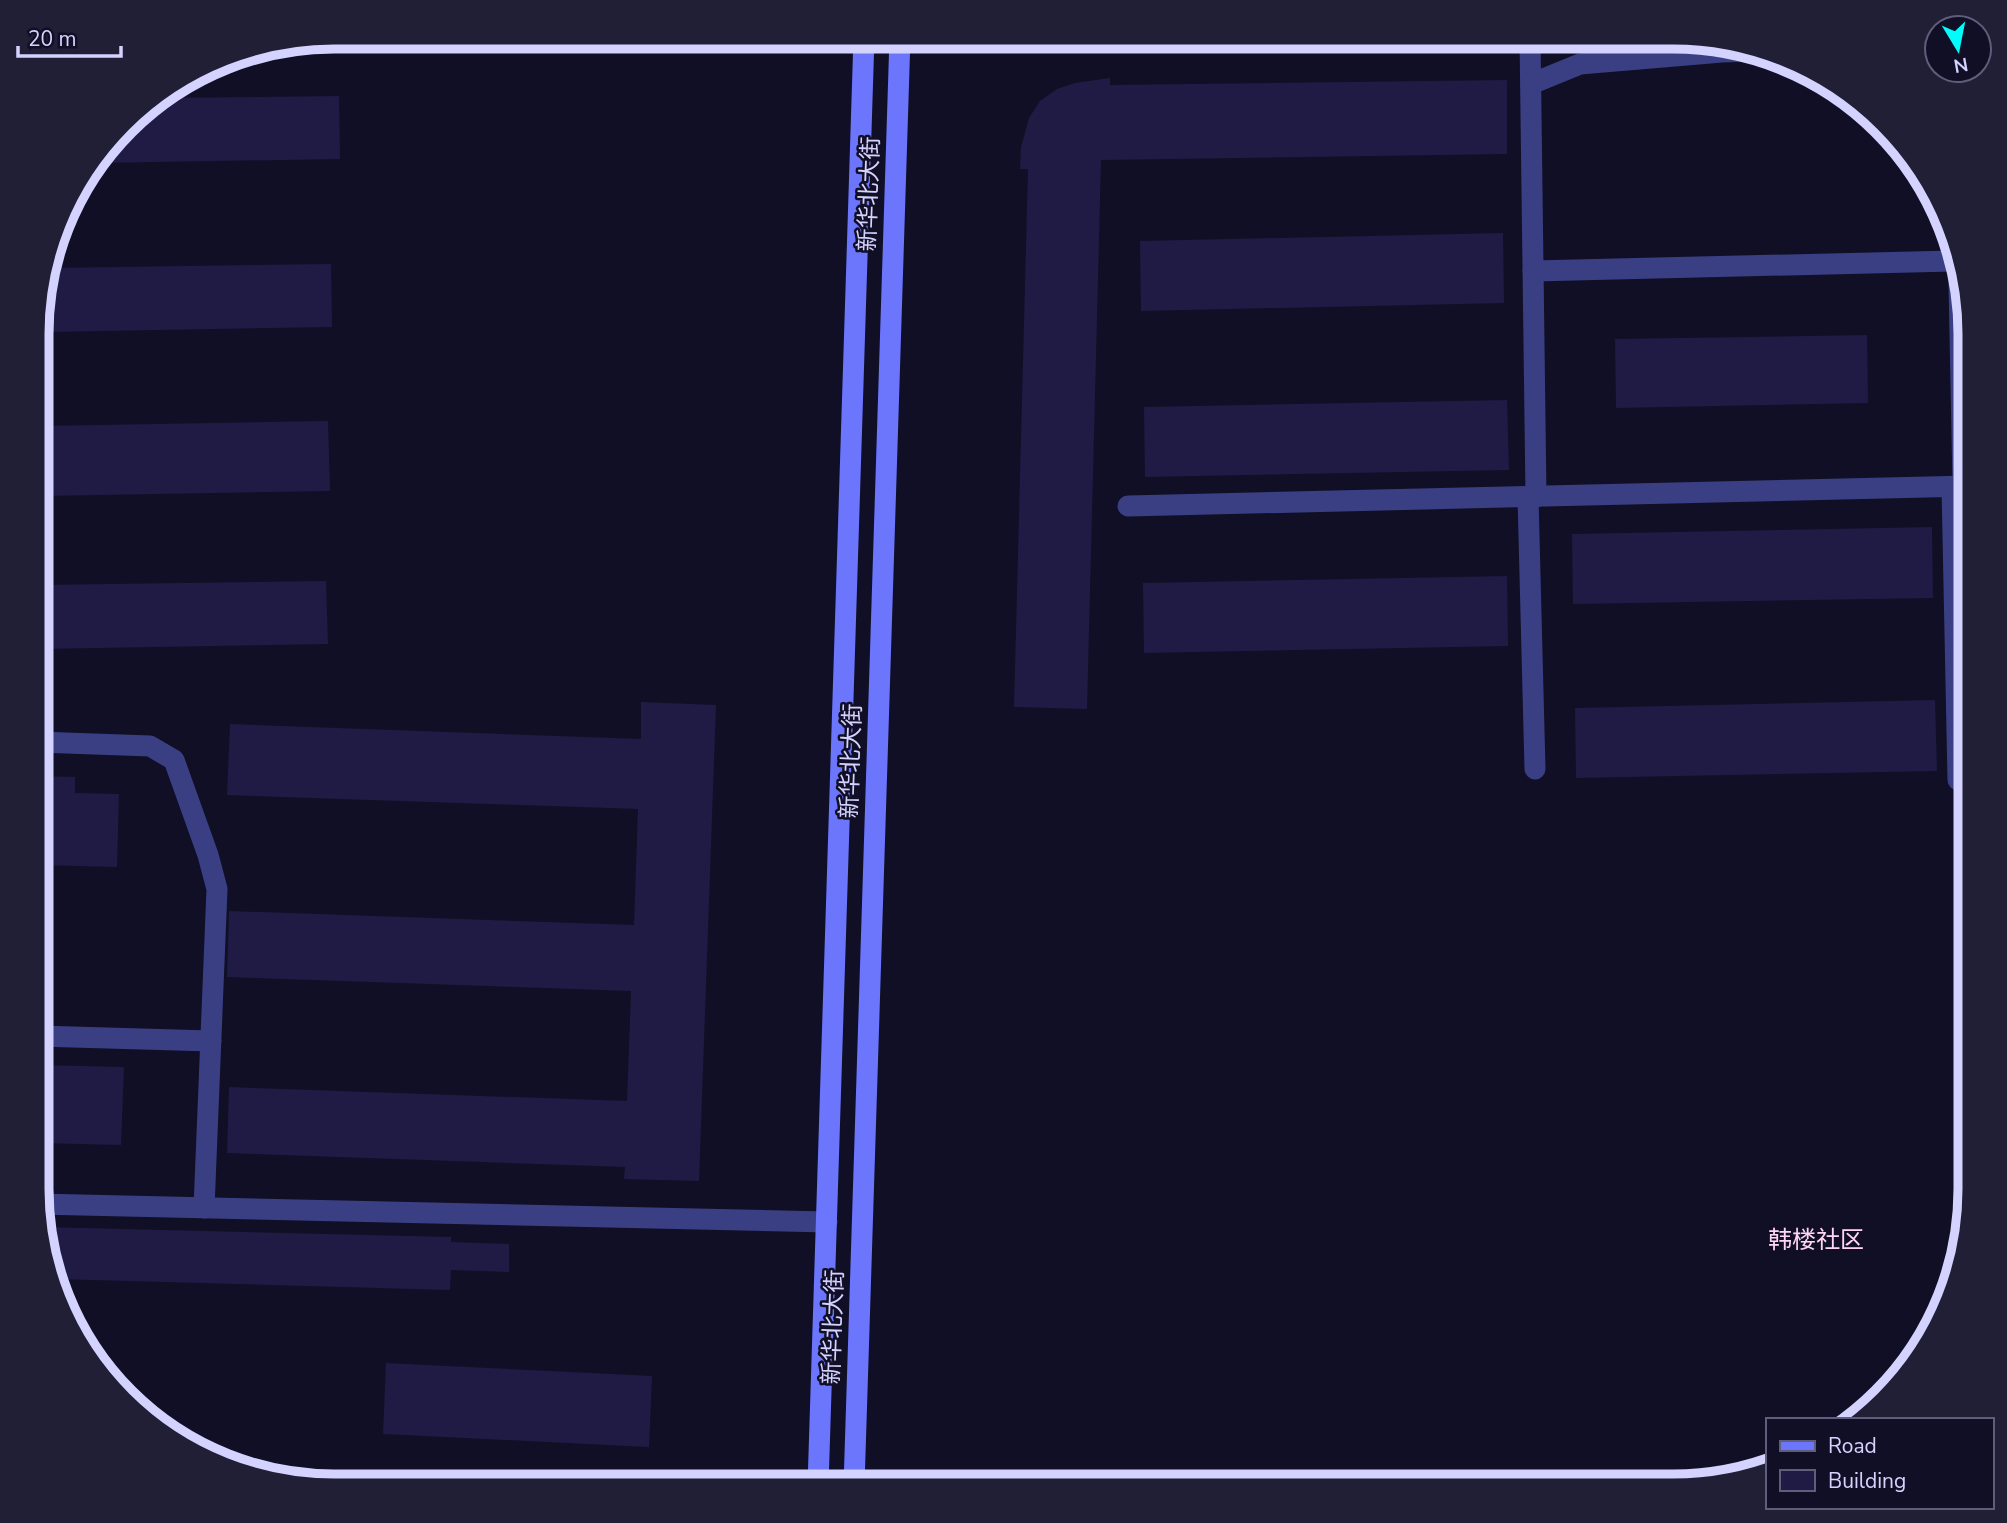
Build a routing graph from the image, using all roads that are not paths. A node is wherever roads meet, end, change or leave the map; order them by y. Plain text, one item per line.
1 (864, 49) edge
2 (900, 49) edge
3 (1530, 49) edge
4 (1718, 52) edge
5 (1531, 84) junction
6 (1948, 261) edge
7 (1533, 271) junction
8 (1958, 486) edge
9 (1532, 497) junction
10 (1128, 506) dead end
11 (49, 742) edge
12 (1535, 769) dead end
13 (49, 1036) edge
14 (211, 1041) junction
15 (50, 1204) edge
16 (204, 1208) junction
17 (827, 1222) junction
18 (818, 1474) edge
19 (854, 1474) edge

1 - 17 main road, 新华北大街
2 - 19 main road, 新华北大街
3 - 5 lane
4 - 5 lane
5 - 7 lane
6 - 7 lane
7 - 9 lane
8 - 9 lane
9 - 10 lane
9 - 12 lane
11 - 14 lane
13 - 14 lane
14 - 16 lane
15 - 16 lane
16 - 17 lane
17 - 18 main road, 新华北大街

